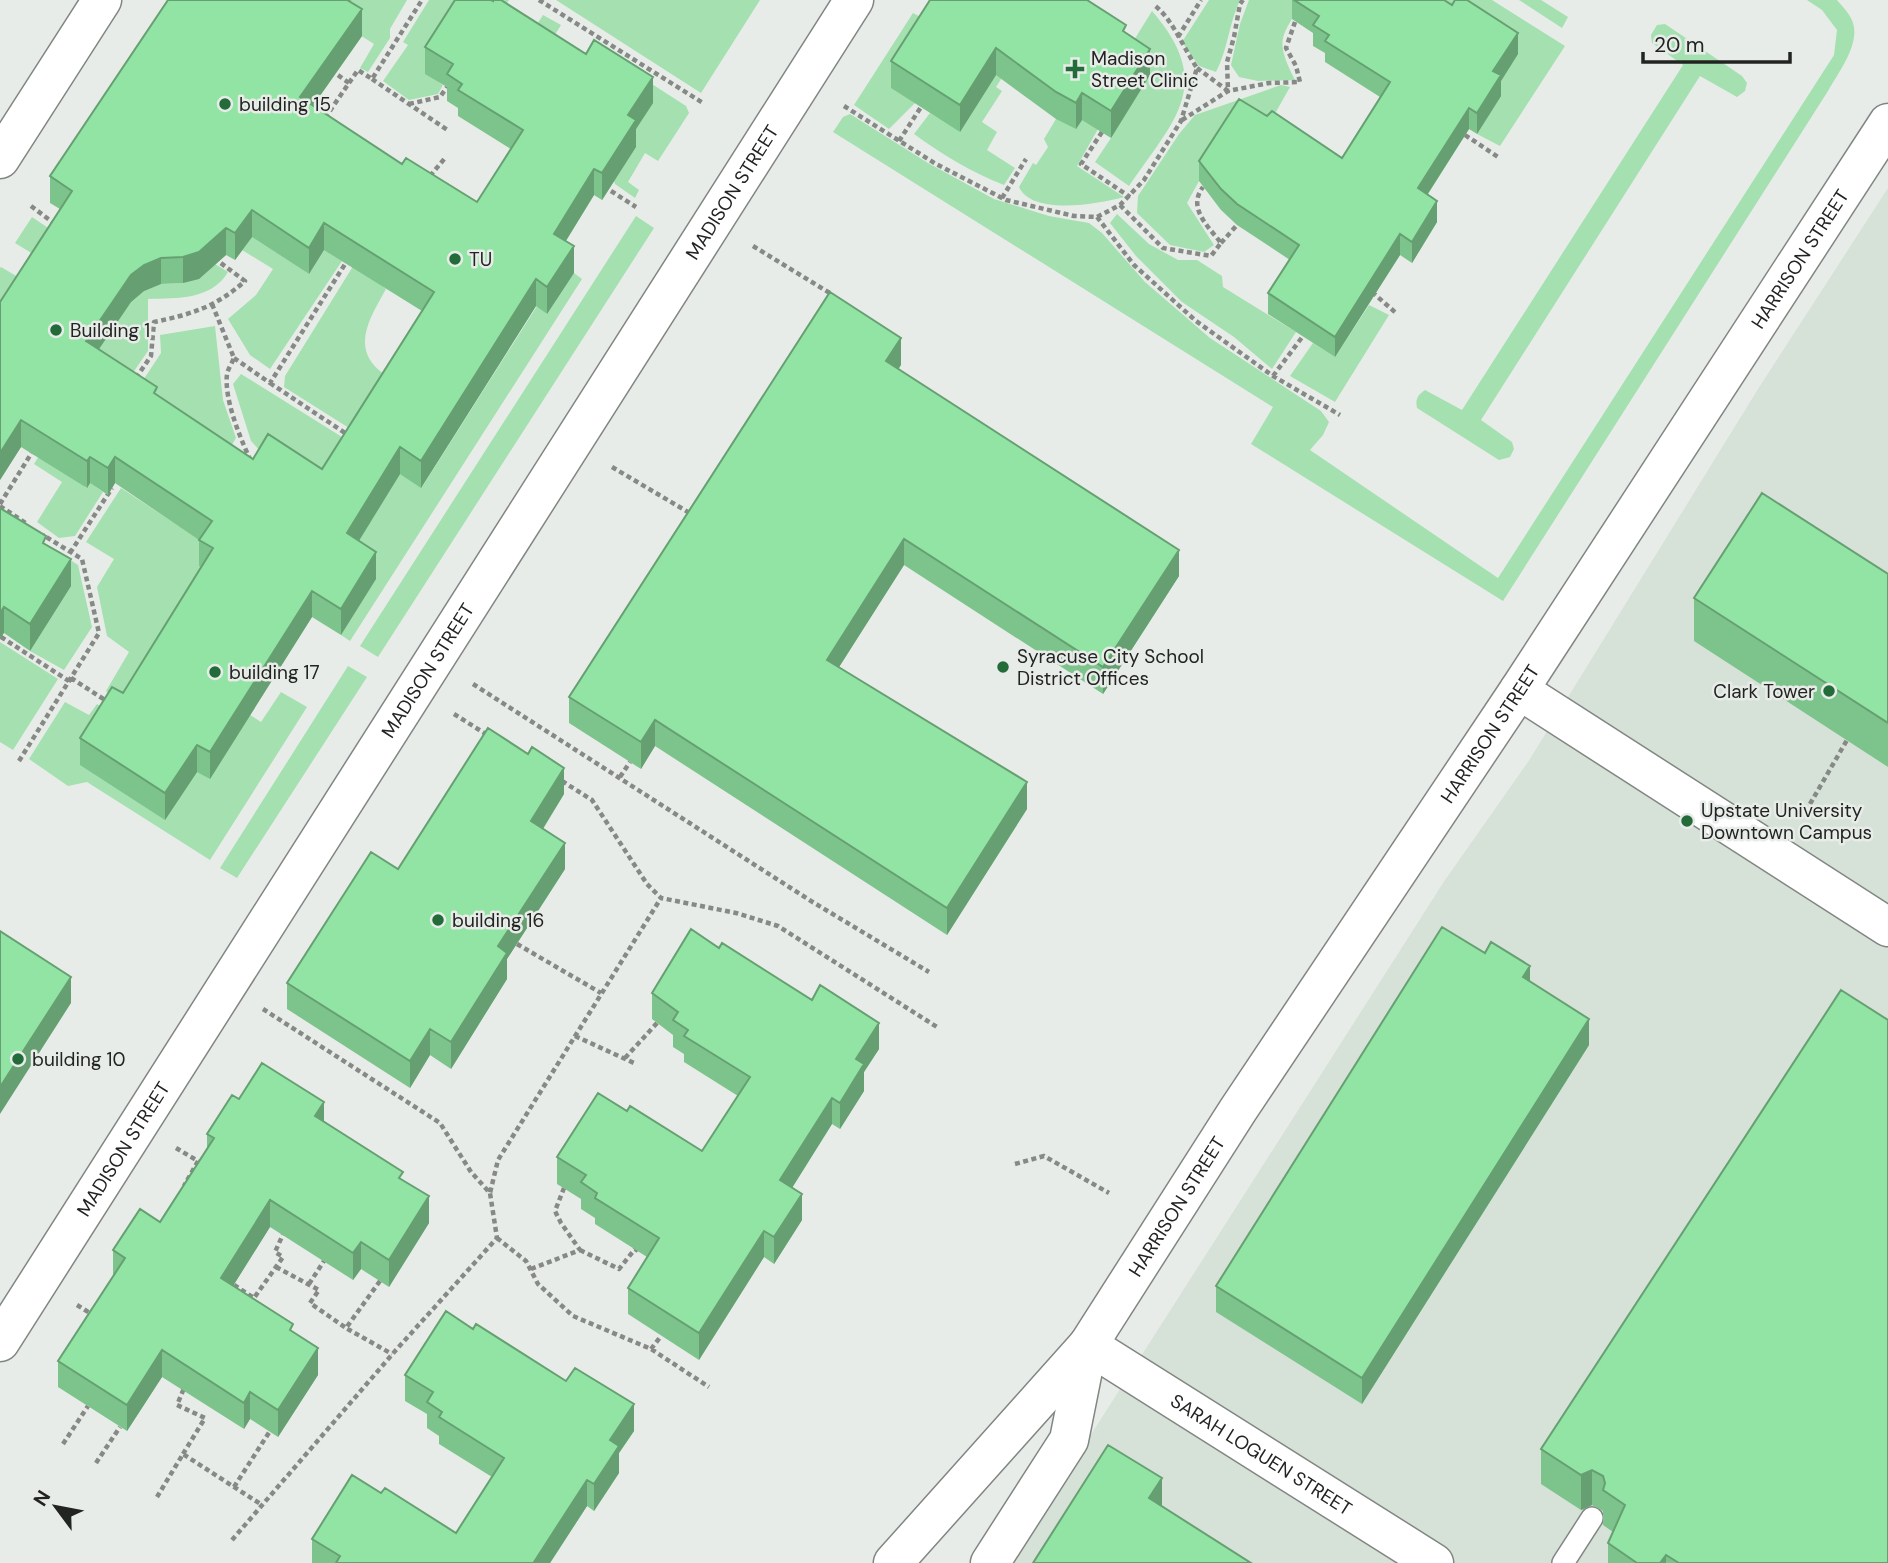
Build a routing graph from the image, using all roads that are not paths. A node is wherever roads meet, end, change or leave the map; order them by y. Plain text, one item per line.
1 (102, 0) edge
2 (854, 0) edge
3 (1888, 123) edge
4 (0, 159) edge
5 (1519, 690) junction
6 (1888, 927) edge
7 (0, 1342) edge
8 (1088, 1345) junction
9 (1592, 1518) edge
10 (893, 1563) edge
11 (990, 1563) edge
12 (1434, 1563) edge
13 (1563, 1563) edge

1 - 4 street
2 - 7 street, MADISON STREET
3 - 5 street, HARRISON STREET
5 - 6 street
5 - 8 street, HARRISON STREET
8 - 10 street, HARRISON STREET
8 - 11 street, HARRISON STREET
8 - 12 street, SARAH LOGUEN STREET
9 - 13 lane

